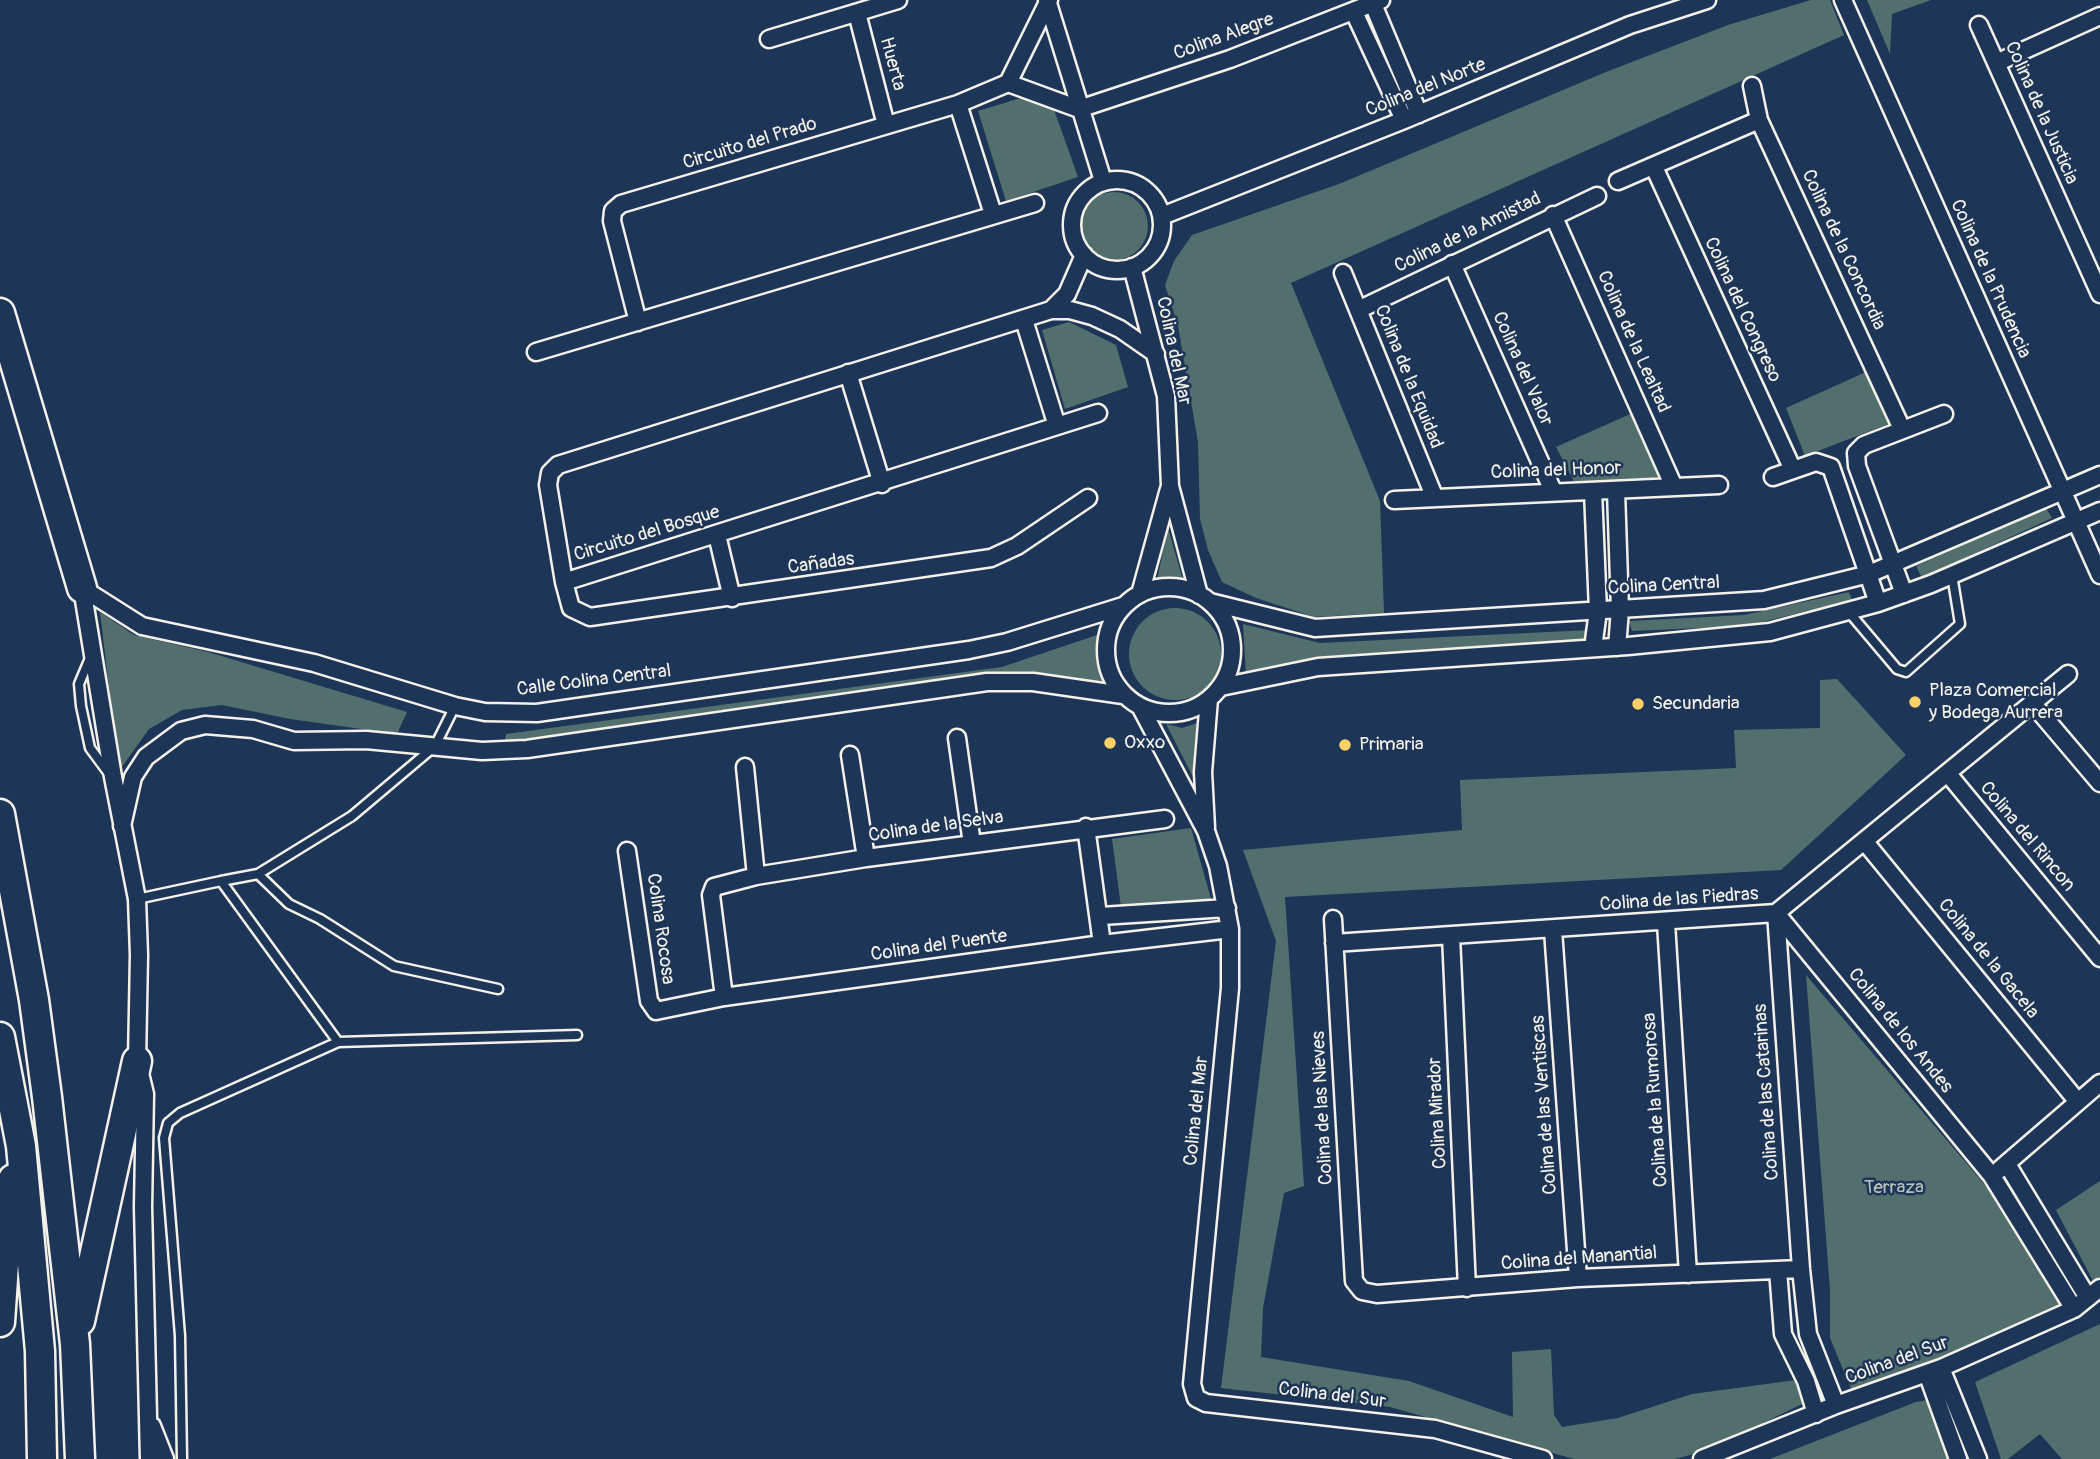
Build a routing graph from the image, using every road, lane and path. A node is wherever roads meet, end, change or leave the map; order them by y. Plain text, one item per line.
1 (898, 0) edge
2 (1048, 0) edge
3 (1707, 0) edge
4 (1843, 0) edge
5 (1377, 2) edge
6 (1354, 12) junction
7 (857, 13) junction
8 (2099, 19) edge
9 (1979, 25) dead end
10 (769, 39) dead end
11 (1996, 63) junction
12 (1009, 83) junction
13 (1752, 86) dead end
14 (958, 104) junction
15 (1079, 109) junction
16 (1411, 117) junction
17 (1759, 120) junction
18 (886, 125) junction
19 (1654, 167) junction
20 (1103, 181) junction
21 (1618, 181) dead end
22 (1597, 195) dead end
23 (1035, 203) dead end
24 (993, 214) junction
25 (1553, 215) junction
26 (1162, 216) junction
27 (1084, 255) junction
28 (1452, 264) junction
29 (1132, 267) junction
30 (1343, 274) dead end
31 (2100, 294) edge
32 (1051, 310) junction
33 (1358, 310) junction
34 (0, 313) edge
35 (1024, 320) junction
36 (638, 321) junction
37 (536, 352) dead end
38 (1156, 354) junction
39 (848, 373) junction
40 (1098, 412) dead end
41 (1944, 414) dead end
42 (1058, 426) junction
43 (1902, 429) junction
44 (1793, 470) junction
45 (2100, 475) edge
46 (1773, 477) dead end
47 (882, 484) junction
48 (1719, 485) dead end
49 (1170, 486) junction
50 (1674, 487) junction
51 (1553, 491) junction
52 (1593, 491) junction
53 (1616, 491) junction
54 (2062, 493) junction
55 (1434, 496) junction
56 (1088, 498) dead end
57 (1394, 500) dead end
58 (2100, 511) edge
59 (2077, 522) junction
60 (716, 535) junction
61 (1892, 565) junction
62 (1869, 574) junction
63 (1952, 575) junction
64 (2100, 575) edge
65 (564, 582) junction
66 (82, 588) junction
67 (1140, 594) junction
68 (1904, 594) junction
69 (732, 598) junction
70 (1205, 598) junction
71 (1878, 603) junction
72 (1123, 606) junction
73 (1619, 610) junction
74 (1598, 611) junction
75 (1848, 611) junction
76 (1617, 647) junction
77 (1593, 648) junction
78 (2068, 674) dead end
79 (1221, 687) junction
80 (1124, 695) junction
81 (1209, 699) junction
82 (2033, 704) junction
83 (455, 706) junction
84 (1141, 708) junction
85 (957, 738) dead end
86 (435, 746) junction
87 (850, 755) dead end
88 (745, 767) dead end
89 (1948, 775) junction
90 (2100, 783) edge
91 (0, 814) edge
92 (1165, 819) dead end
93 (122, 826) junction
94 (1086, 827) junction
95 (1206, 831) junction
96 (1865, 842) junction
97 (972, 844) junction
98 (627, 850) dead end
99 (866, 858) junction
100 (258, 874) junction
101 (756, 876) junction
102 (221, 881) junction
103 (136, 899) junction
104 (1227, 908) junction
105 (1776, 913) junction
106 (1101, 916) junction
107 (1333, 919) dead end
108 (1667, 923) junction
109 (1230, 929) junction
110 (1553, 930) junction
111 (1451, 936) junction
112 (1334, 943) junction
113 (1102, 944) junction
114 (2100, 958) edge
115 (498, 989) dead end
116 (724, 997) junction
117 (656, 1011) joint
118 (577, 1035) dead end
119 (0, 1037) edge
120 (338, 1042) junction
121 (136, 1061) junction
122 (2100, 1083) edge
123 (2078, 1102) junction
124 (21, 1146) junction
125 (2007, 1164) junction
126 (1992, 1176) junction
127 (1801, 1269) junction
128 (1778, 1270) junction
129 (1688, 1274) junction
130 (1578, 1278) junction
131 (1467, 1288) junction
132 (1362, 1291) joint
133 (2094, 1293) edge
134 (2074, 1309) junction
135 (0, 1322) edge
136 (75, 1345) junction
137 (1934, 1371) junction
138 (1196, 1398) joint
139 (1836, 1405) junction
140 (1816, 1414) junction
141 (148, 1417) junction
142 (42, 1459) edge
143 (80, 1459) edge
144 (149, 1459) edge
145 (165, 1459) edge
146 (182, 1459) edge
147 (1543, 1459) edge
148 (1702, 1459) edge
149 (1958, 1459) edge
150 (1978, 1459) edge

1 - 7 street
2 - 12 street
2 - 15 street
3 - 16 street, Colina del Norte
4 - 54 street, Colina de la Prudencia
5 - 6 street, Colina Alegre
5 - 16 street
6 - 15 street, Colina Alegre
6 - 16 street
7 - 10 street
7 - 18 street, Huerta
8 - 11 street
9 - 11 street, Colina de la Justicia
11 - 31 street, Colina de la Justicia
12 - 14 street, Circuito del Prado
12 - 15 street
13 - 17 street, Colina de la Concordia
14 - 18 street, Circuito del Prado
14 - 24 street
15 - 20 street
16 - 26 street, Colina del Norte
17 - 19 street
17 - 43 street, Colina de la Concordia
18 - 36 street, Circuito del Prado
19 - 21 street
19 - 44 street, Colina del Congreso
20 - 26 street
20 - 27 street
22 - 25 street, Colina de la Amistad
23 - 24 street
24 - 36 street
25 - 28 street, Colina de la Amistad
25 - 50 street, Colina de la Lealtad
26 - 29 street
27 - 29 street
27 - 32 street
28 - 33 street, Colina de la Amistad
28 - 51 street, Colina del Valor
29 - 38 street, Colina del Mar
30 - 33 street, Colina de la Equidad
32 - 35 street, Circuito del Bosque
32 - 38 street, Circuito del Bosque
33 - 55 street, Colina de la Equidad
34 - 66 highway
35 - 39 street, Circuito del Bosque
35 - 42 street
36 - 37 street
38 - 49 street, Colina del Mar
39 - 47 street
39 - 65 street, Circuito del Bosque
40 - 42 street, Circuito del Bosque
41 - 43 street
42 - 47 street, Circuito del Bosque
43 - 61 street
44 - 46 street
44 - 62 street
45 - 54 street, Colina Central
47 - 60 street, Circuito del Bosque
48 - 50 street, Colina del Honor
49 - 67 street, Colina del Mar
49 - 70 street, Colina del Mar
50 - 53 street, Colina del Honor
51 - 52 street, Colina del Honor
51 - 55 street, Colina del Honor
52 - 53 street, Colina del Honor
52 - 74 street
53 - 73 street
54 - 59 street, Colina de la Prudencia
54 - 61 street, Colina Central
55 - 57 street, Colina del Honor
56 - 69 street, Cañadas
58 - 59 street
59 - 63 street
59 - 64 street, Colina de la Prudencia
60 - 65 street, Circuito del Bosque
60 - 69 street
61 - 62 street, Colina Central
61 - 68 street
62 - 71 street
62 - 73 street, Colina Central
63 - 68 street
63 - 75 lane
65 - 69 street, Cañadas
66 - 83 street, Calle Colina Central
66 - 93 street
67 - 70 street
67 - 72 street
68 - 71 street
70 - 74 street, Colina Central
70 - 79 street
71 - 75 street
72 - 80 street
72 - 83 street, Calle Colina Central
73 - 74 street, Colina Central
73 - 76 street
74 - 77 street
75 - 76 street
76 - 77 street
77 - 79 street
78 - 82 street, Colina de las Piedras
79 - 81 street
80 - 84 street
80 - 86 street
81 - 84 street
81 - 95 street, Colina del Mar
82 - 89 street, Colina de las Piedras
82 - 90 street
83 - 86 lane
84 - 95 street, Colina del Mar
85 - 97 street
86 - 93 street
86 - 100 lane
87 - 99 street
88 - 101 street
89 - 96 street, Colina de las Piedras
89 - 114 street, Colina del Rincon
91 - 136 highway
92 - 94 street, Colina de la Selva
93 - 103 street
94 - 97 street, Colina de la Selva
94 - 106 street
95 - 104 street, Colina del Mar
96 - 105 street, Colina de las Piedras
96 - 123 street, Colina de la Gacela
97 - 99 street, Colina de la Selva
98 - 117 street, Colina Rocosa
99 - 101 street, Colina de la Selva
100 - 102 lane
100 - 115 lane
101 - 116 street, Colina de la Selva
102 - 103 lane
102 - 120 lane
103 - 121 street
104 - 106 street
104 - 109 street, Colina del Mar
105 - 108 street, Colina de las Piedras
105 - 126 street, Colina de los Andes
105 - 127 street, Colina de las Catarinas
106 - 113 street
107 - 112 street, Colina de las Nieves
108 - 110 street, Colina de las Piedras
108 - 129 street, Colina de la Rumorosa
109 - 113 street, Colina del Puente
109 - 138 street, Colina del Mar
110 - 111 street, Colina de las Piedras
110 - 130 street, Colina de las Ventiscas
111 - 112 street, Colina de las Piedras
111 - 131 street, Colina Mirador
112 - 132 street, Colina de las Nieves
113 - 116 street, Colina del Puente
116 - 117 street, Colina del Puente
118 - 120 lane
119 - 124 highway
120 - 146 lane
121 - 136 highway
121 - 141 street
122 - 123 street
123 - 125 street
124 - 135 highway
124 - 142 highway
125 - 126 street
125 - 133 street
126 - 134 street, Colina de los Andes
127 - 128 street, Colina del Manantial
127 - 139 street, Colina de las Catarinas
128 - 129 street, Colina del Manantial
128 - 140 street
129 - 130 street, Colina del Manantial
130 - 131 street, Colina del Manantial
131 - 132 street, Colina del Manantial
133 - 134 street, Colina del Sur
134 - 137 street, Colina del Sur
136 - 143 highway
137 - 139 street, Colina del Sur
137 - 149 street
137 - 150 street
138 - 147 street, Colina del Sur
139 - 140 street, Colina del Sur
140 - 148 street, Colina del Sur
141 - 144 street
141 - 145 street

